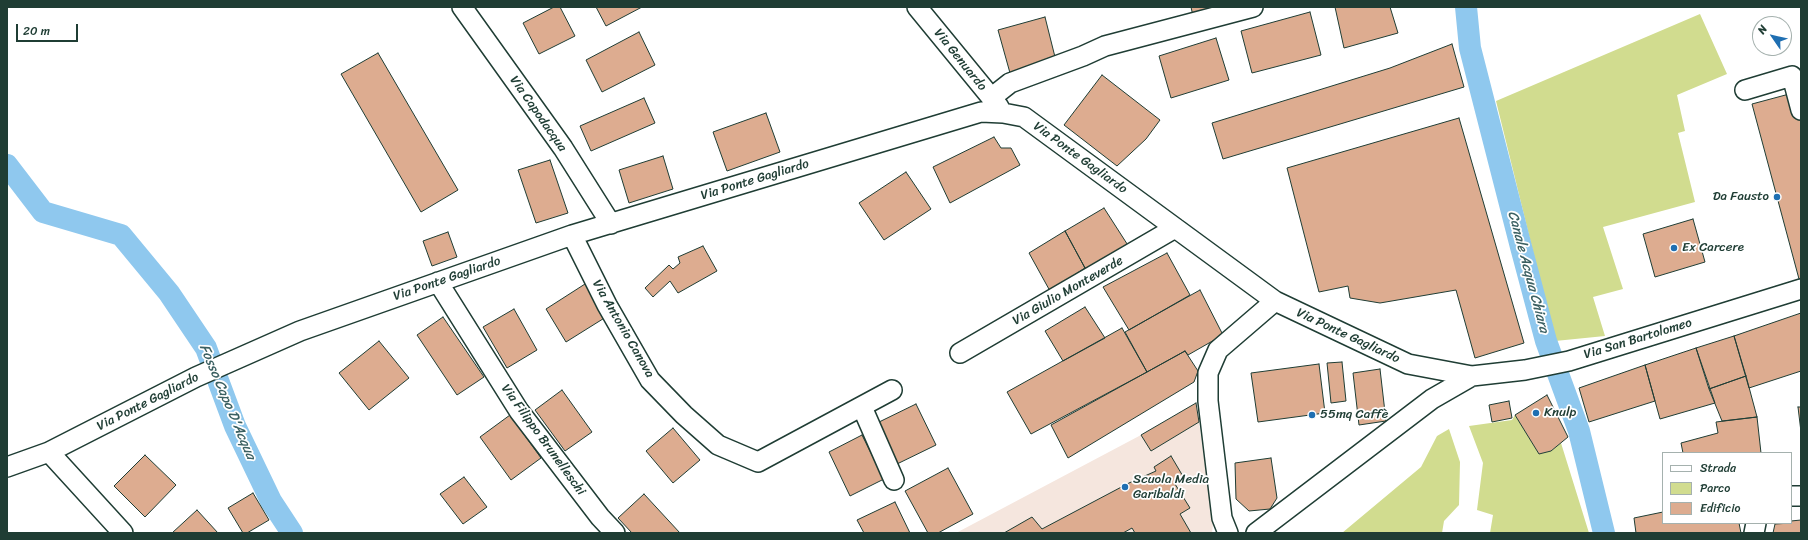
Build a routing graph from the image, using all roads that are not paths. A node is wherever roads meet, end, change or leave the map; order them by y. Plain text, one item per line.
1 (462, 7) edge
2 (917, 7) edge
3 (1253, 7) edge
4 (1745, 90) dead end
5 (991, 98) junction
6 (1801, 110) edge
7 (1004, 113) junction
8 (611, 224) junction
9 (1175, 228) junction
10 (572, 235) junction
11 (438, 282) junction
12 (1801, 289) edge
13 (1275, 302) junction
14 (960, 353) dead end
15 (1472, 376) junction
16 (892, 390) dead end
17 (862, 407) junction
18 (48, 452) junction
19 (7, 467) edge
20 (894, 480) dead end
21 (123, 533) edge
22 (615, 533) edge
23 (1228, 533) edge
24 (1256, 533) edge

1 - 8 street, Via Capodacqua
2 - 5 street, Via Genuardo
3 - 5 street
4 - 6 street
5 - 7 street, Via Genuardo
7 - 8 street, Via Ponte Gagliardo
7 - 9 street, Via Ponte Gagliardo
8 - 10 street, Via Ponte Gagliardo
9 - 13 street, Via Ponte Gagliardo
9 - 14 street, Via Giulio Monteverde
10 - 11 street, Via Ponte Gagliardo
10 - 17 street, Via Antonio Canova
11 - 18 street, Via Ponte Gagliardo
11 - 22 street, Via Filippo Brunelleschi
12 - 15 street, Via San Bartolomeo
13 - 15 street, Via Ponte Gagliardo
13 - 23 street
15 - 24 street
16 - 17 street, Via Antonio Canova
17 - 20 street
18 - 19 street, Via Ponte Gagliardo
18 - 21 street

